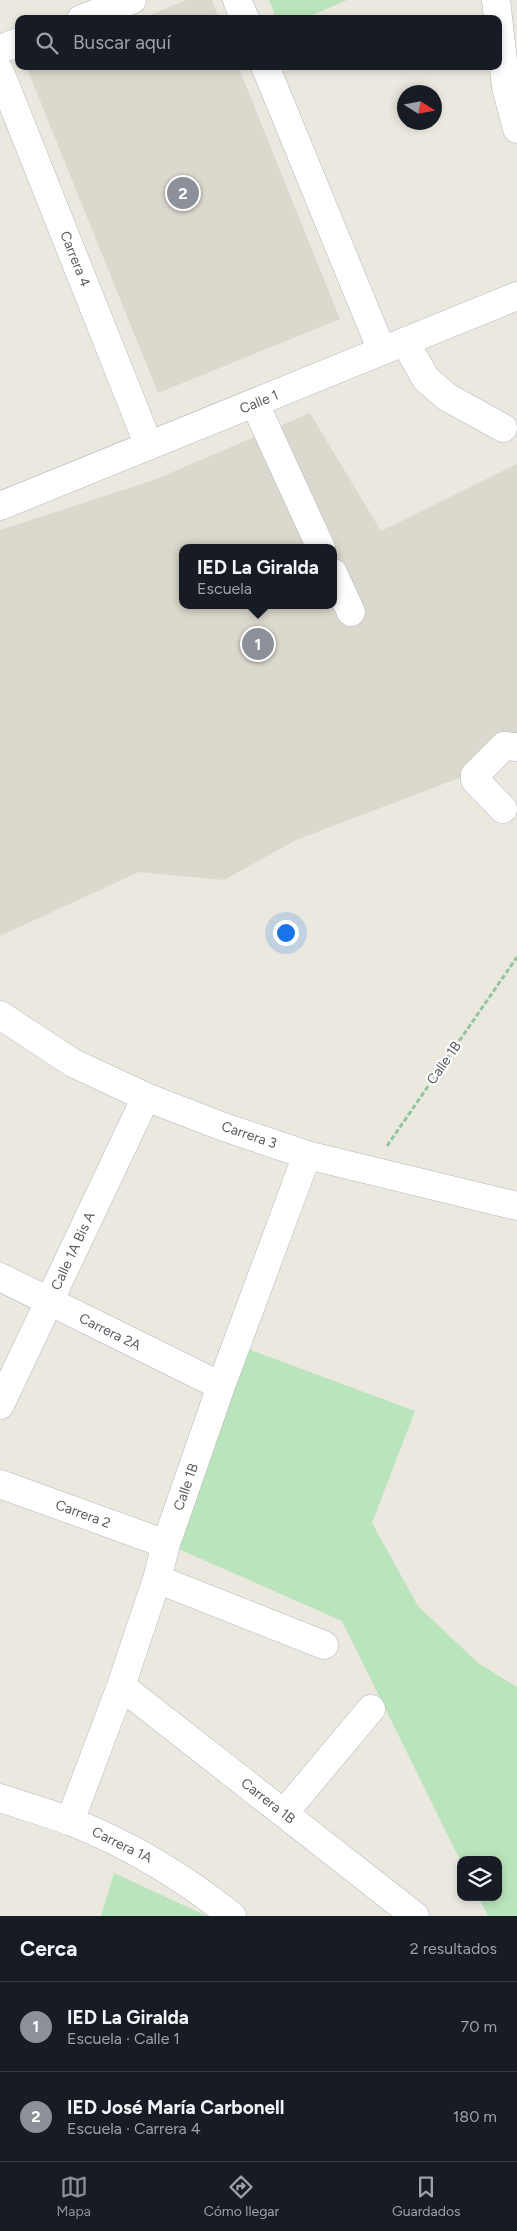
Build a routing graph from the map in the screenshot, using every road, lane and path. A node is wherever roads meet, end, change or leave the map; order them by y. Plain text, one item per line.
1 (132, 0) edge
2 (237, 0) edge
3 (496, 0) edge
4 (92, 15) edge
5 (243, 15) edge
6 (509, 23) edge
7 (15, 43) edge
8 (0, 49) edge
9 (267, 70) edge
10 (0, 72) edge
11 (517, 129) edge
12 (517, 296) edge
13 (394, 347) junction
14 (255, 404) junction
15 (503, 428) dead end
16 (149, 446) junction
17 (0, 506) edge
18 (319, 544) edge
19 (337, 582) edge
20 (351, 612) dead end
21 (517, 747) edge
22 (503, 810) dead end
23 (517, 957) edge
24 (0, 1015) edge
25 (146, 1097) junction
26 (307, 1155) junction
27 (371, 1170) junction
28 (517, 1206) edge
29 (0, 1277) edge
30 (49, 1301) junction
31 (220, 1386) junction
32 (0, 1405) edge
33 (0, 1484) edge
34 (166, 1544) junction
35 (157, 1580) junction
36 (324, 1645) dead end
37 (121, 1686) junction
38 (371, 1709) dead end
39 (0, 1798) edge
40 (284, 1814) junction
41 (70, 1821) junction
42 (232, 1916) edge
43 (415, 1916) edge

1 - 4 street
2 - 5 street
3 - 6 street
6 - 11 street
7 - 8 street
9 - 13 street
10 - 16 street, Carrera 4
12 - 13 street, Calle 1
13 - 14 street, Calle 1
13 - 15 street
14 - 16 street, Calle 1
14 - 18 street
16 - 17 street, Calle 1
19 - 20 street
21 - 22 street
23 - 27 path, Calle 1B
24 - 25 street, Carrera 3
25 - 26 street, Carrera 3
25 - 30 street, Calle 1A Bis A
26 - 27 street, Carrera 3
26 - 31 street, Calle 1B
27 - 28 street, Carrera 3
29 - 30 street, Carrera 2A
30 - 31 street, Carrera 2A
30 - 32 street, Calle 1A Bis A
31 - 34 street, Calle 1B
33 - 34 street, Carrera 2
34 - 35 street, Calle 1B
35 - 36 street
35 - 37 street, Calle 1B
37 - 40 street, Carrera 1B
37 - 41 street, Calle 1B
38 - 40 street
39 - 41 street, Carrera 1A
40 - 43 street, Carrera 1B
41 - 42 street, Carrera 1A

